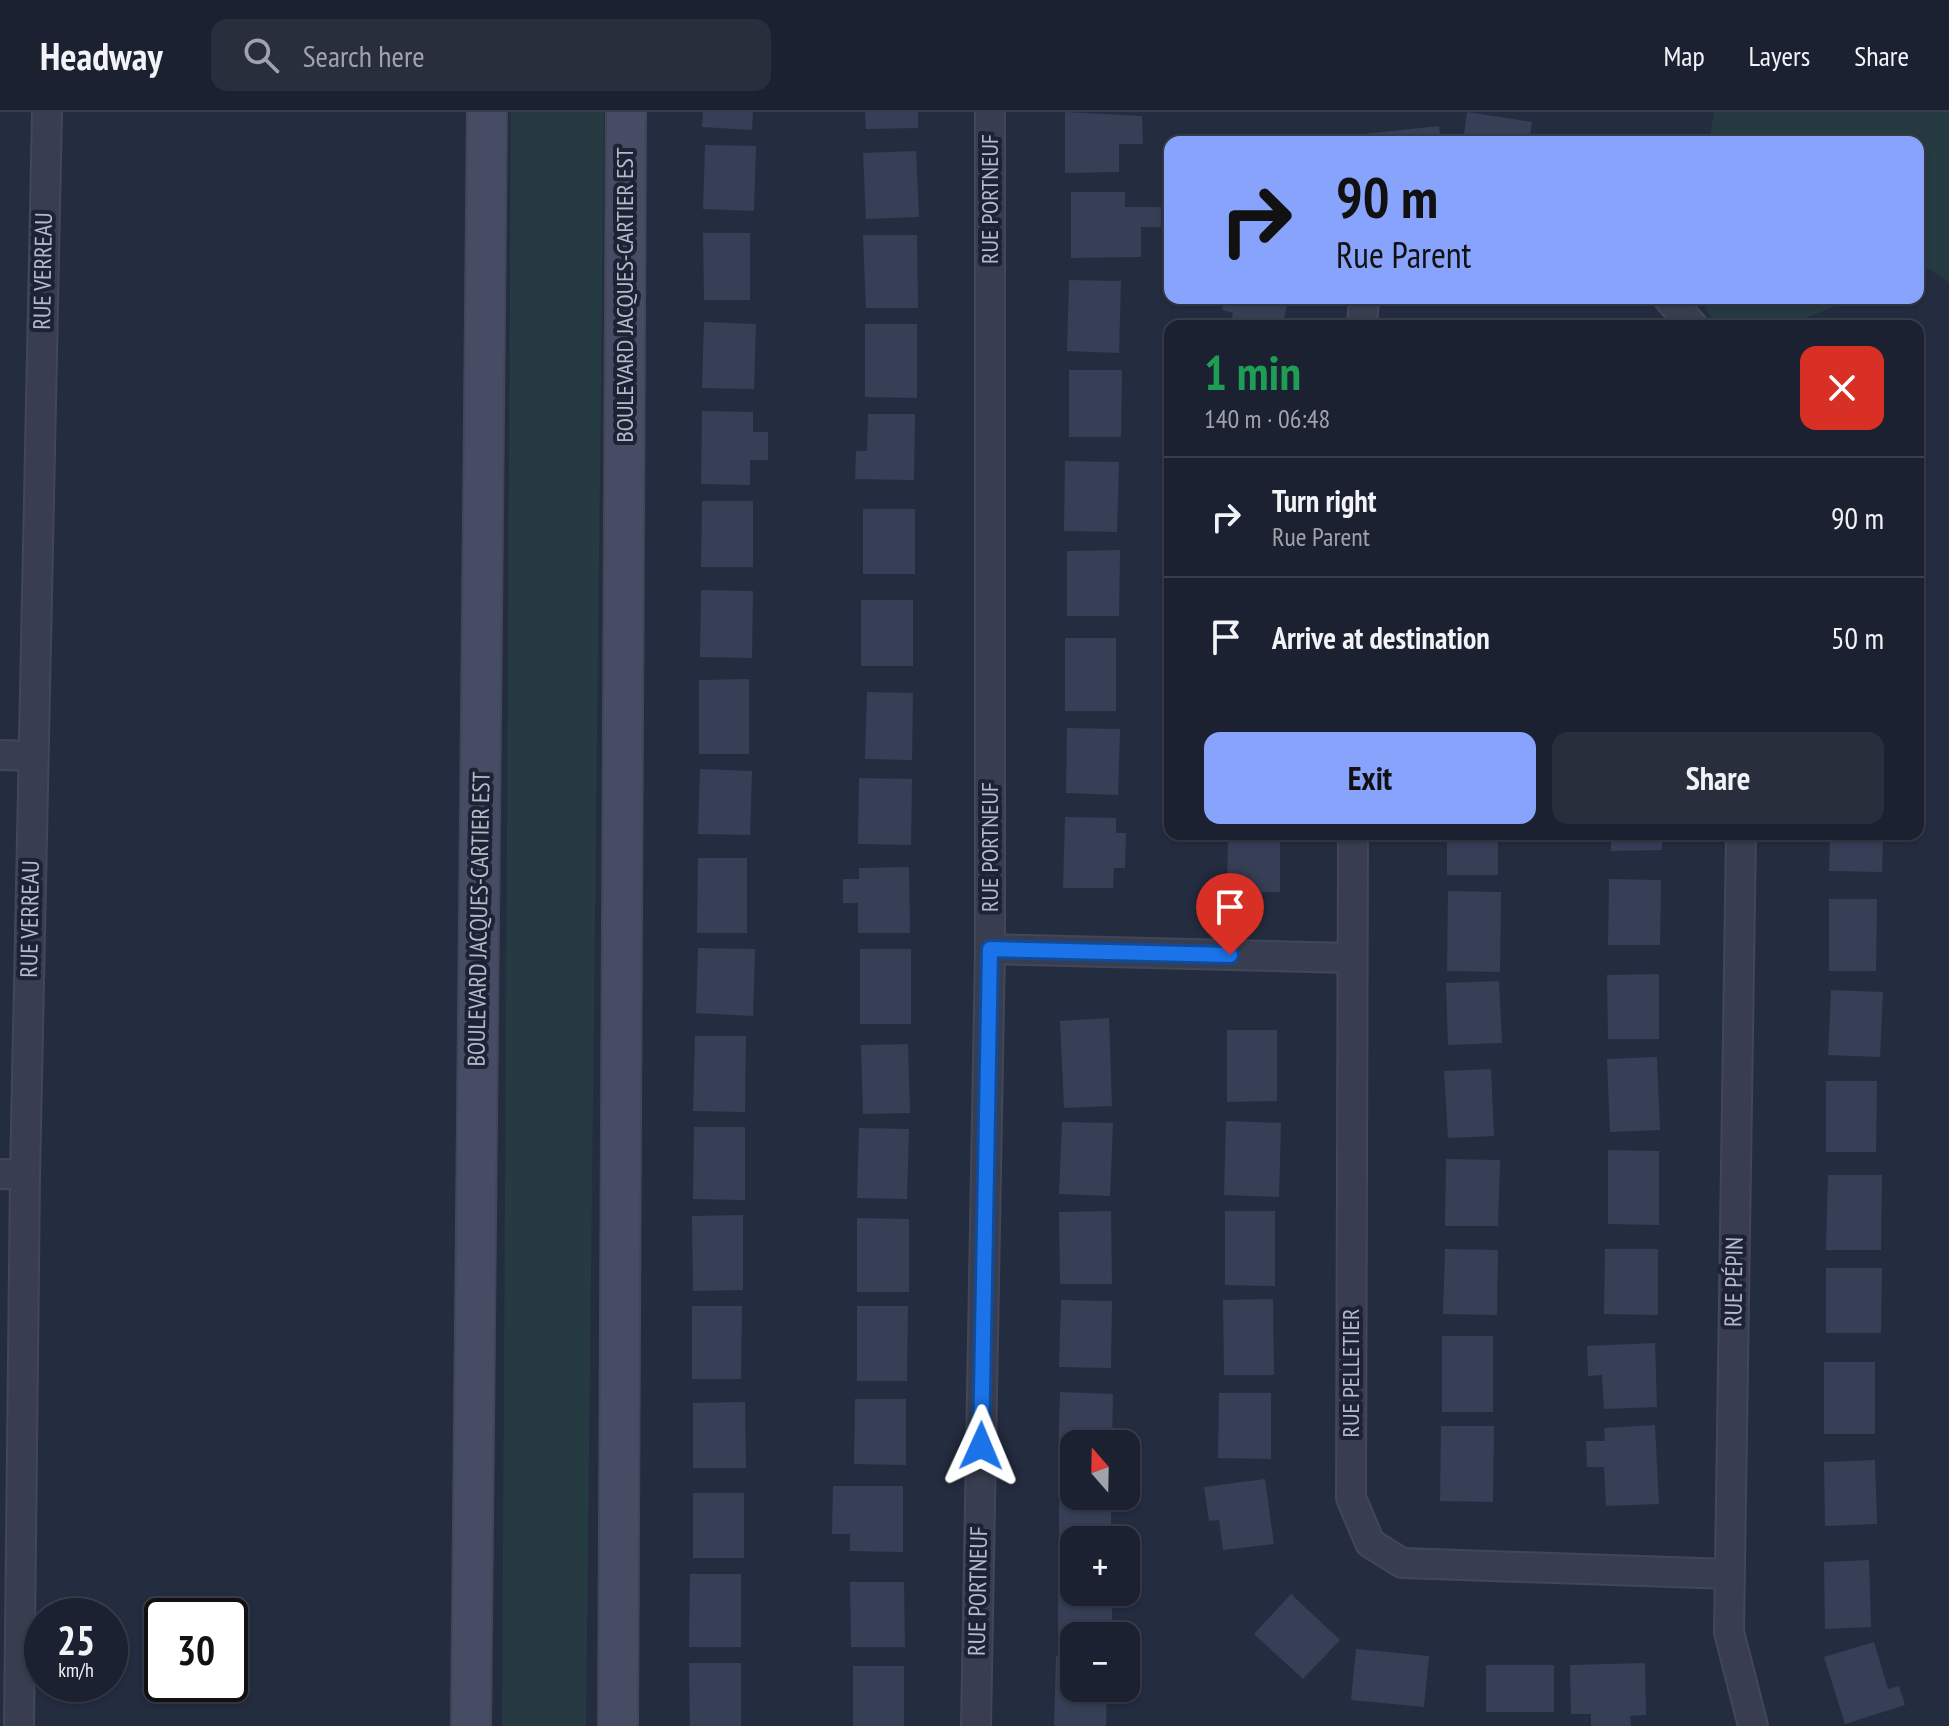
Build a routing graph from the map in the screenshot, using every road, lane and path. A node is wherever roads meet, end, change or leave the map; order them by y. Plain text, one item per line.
1 (47, 112) edge
2 (487, 112) edge
3 (626, 112) edge
4 (990, 112) edge
5 (1673, 304) edge
6 (1688, 320) edge
7 (0, 755) edge
8 (33, 756) junction
9 (1353, 840) edge
10 (1741, 840) edge
11 (990, 949) junction
12 (1351, 958) junction
13 (12, 1174) edge
14 (1729, 1574) junction
15 (19, 1726) edge
16 (471, 1726) edge
17 (618, 1726) edge
18 (976, 1726) edge
19 (1753, 1726) edge

1 - 8 street, RUE VERREAU
2 - 16 main road, BOULEVARD JACQUES-CARTIER EST
3 - 17 main road, BOULEVARD JACQUES-CARTIER EST
4 - 11 street, RUE PORTNEUF
5 - 6 street
7 - 8 street
8 - 13 street, RUE VERREAU
9 - 12 street, RUE PELLETIER
10 - 14 street, RUE PÉPIN
11 - 12 street
11 - 18 street, RUE PORTNEUF
12 - 14 street, RUE PELLETIER
13 - 15 street, RUE VERREAU
14 - 19 street, RUE PÉPIN

